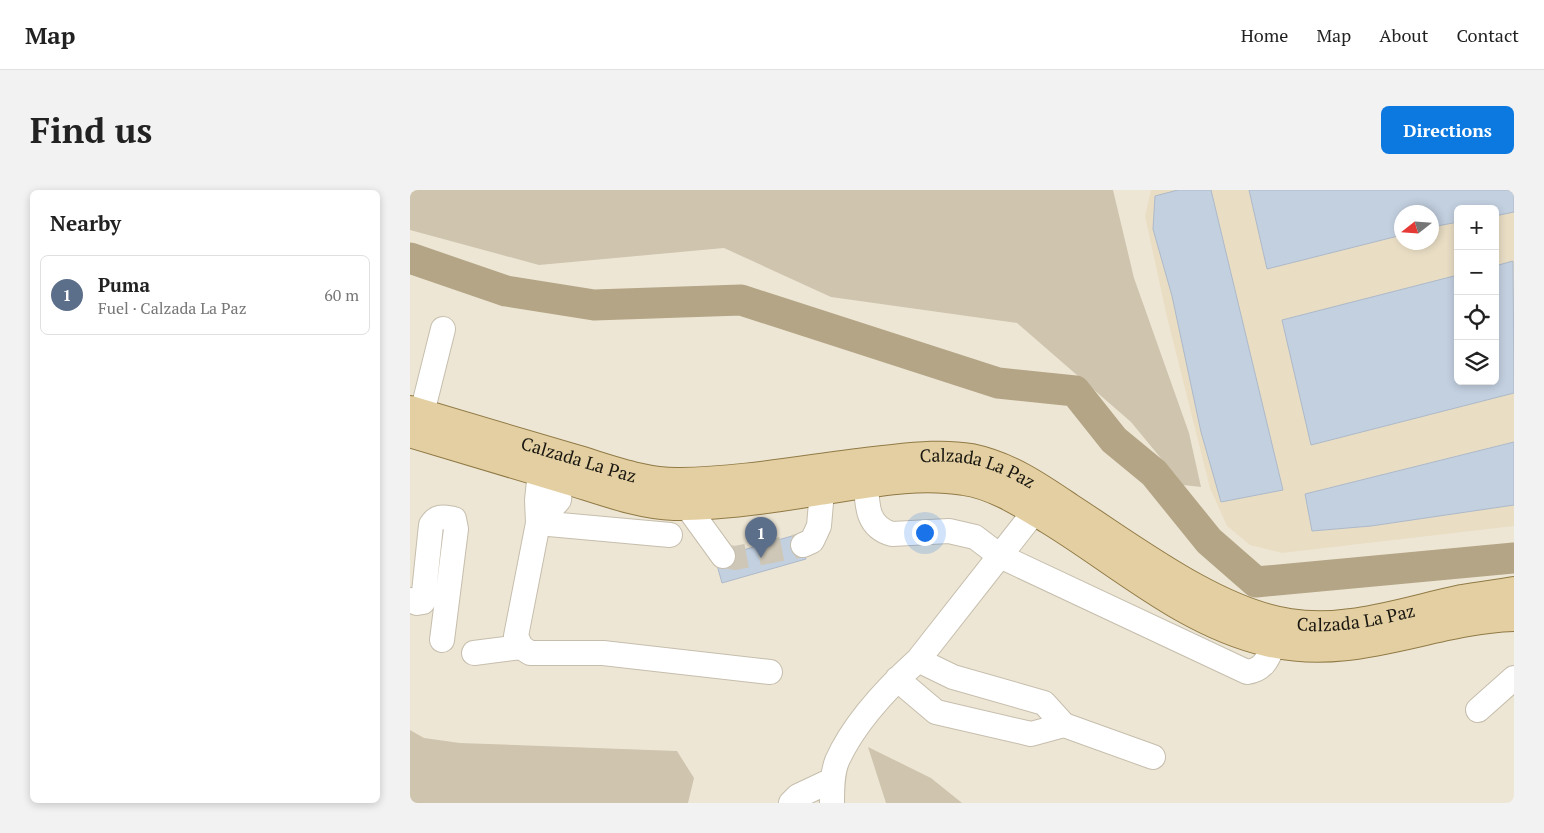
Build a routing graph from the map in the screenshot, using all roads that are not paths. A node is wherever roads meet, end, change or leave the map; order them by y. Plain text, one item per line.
1 (443, 329) dead end
2 (414, 419) edge
3 (551, 475) junction
4 (866, 483) junction
5 (822, 491) junction
6 (686, 506) junction
7 (1035, 511) junction
8 (538, 523) junction
9 (670, 535) dead end
10 (803, 545) tunnel mouth
11 (723, 556) dead end
12 (1000, 556) junction
13 (1514, 591) edge
14 (410, 600) edge
15 (1514, 617) edge
16 (442, 640) dead end
17 (1274, 644) junction
18 (521, 647) junction
19 (474, 653) dead end
20 (918, 660) junction
21 (770, 672) dead end
22 (1514, 678) edge
23 (897, 679) junction
24 (1478, 710) dead end
25 (1064, 725) junction
26 (1153, 757) dead end
27 (832, 792) edge
28 (791, 803) edge

1 - 2 street
2 - 3 main road, Calzada La Paz
2 - 13 main road, Calzada La Paz
3 - 6 main road, Calzada La Paz
3 - 8 street
4 - 5 main road, Calzada La Paz
4 - 7 main road, Calzada La Paz
4 - 12 street
5 - 6 main road, Calzada La Paz
5 - 10 street
6 - 11 street
7 - 12 street
7 - 17 main road, Calzada La Paz
8 - 9 street
8 - 18 street
12 - 17 street
12 - 20 street
14 - 16 street
15 - 17 main road, Calzada La Paz
18 - 19 street
18 - 21 street
20 - 23 street
20 - 25 street
22 - 24 street
23 - 25 street
23 - 27 street
25 - 26 street
27 - 28 street

